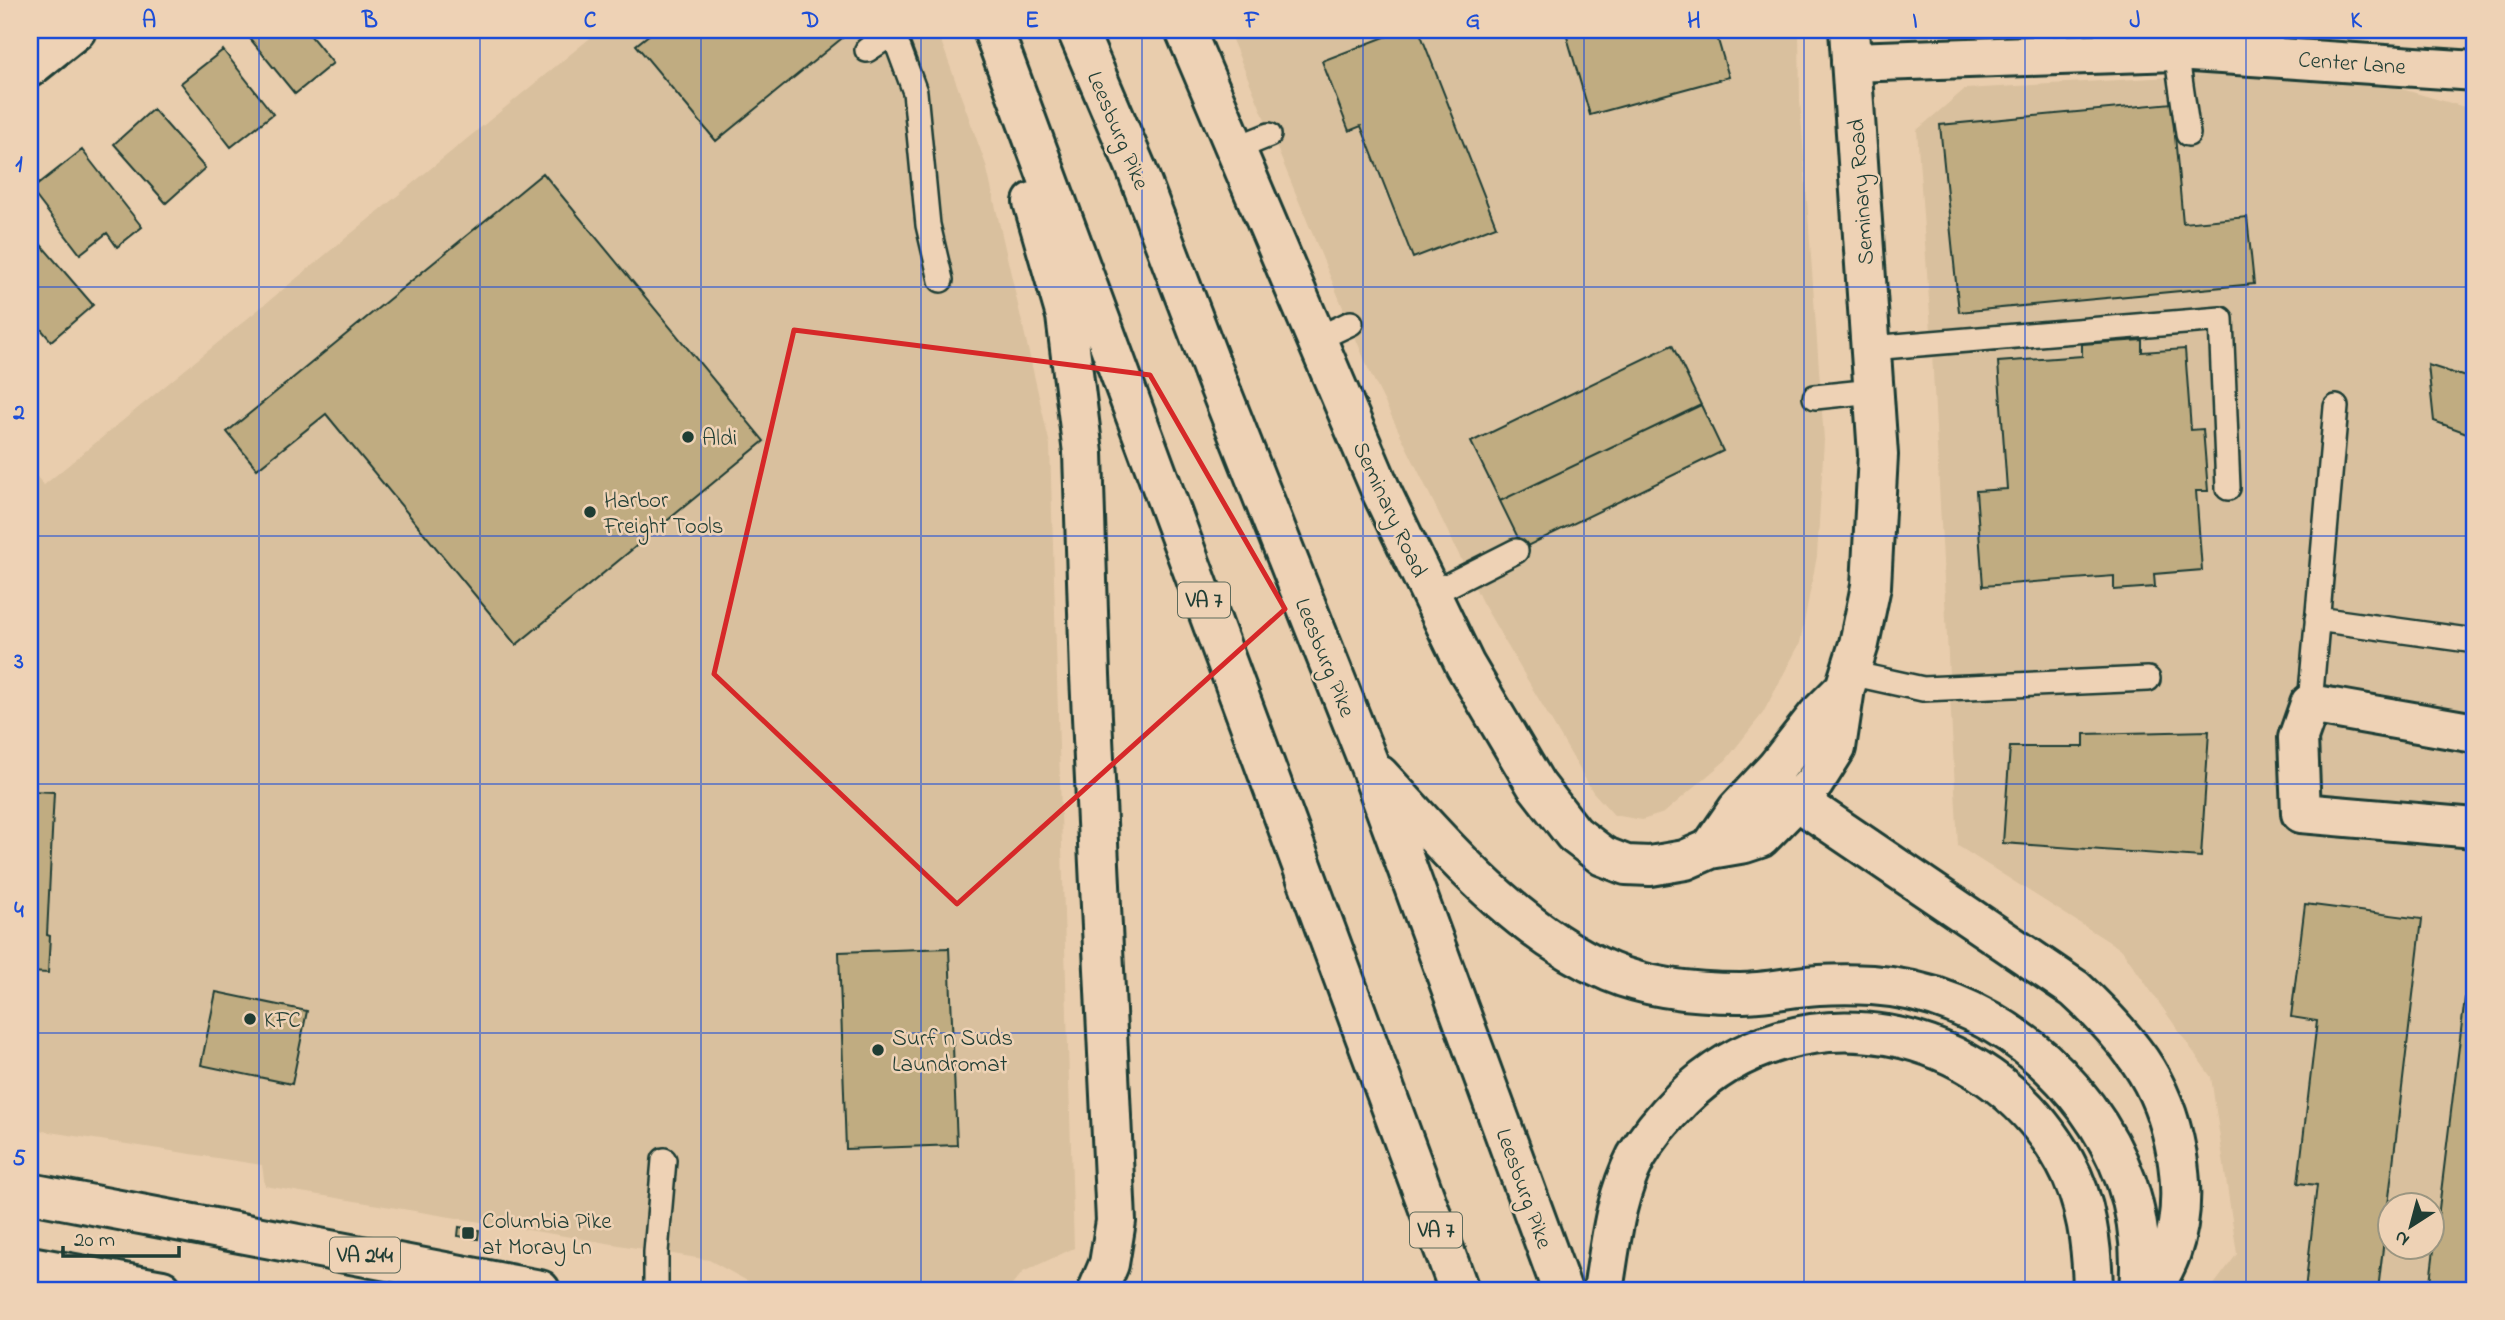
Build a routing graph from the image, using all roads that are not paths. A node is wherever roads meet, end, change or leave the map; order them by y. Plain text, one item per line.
1 (76, 30) edge
2 (993, 30) edge
3 (1077, 30) edge
4 (1185, 30) edge
5 (893, 32) edge
6 (1850, 46) edge
7 (867, 50) dead end
8 (2176, 51) junction
9 (30, 67) edge
10 (2475, 71) edge
11 (2188, 134) dead end
12 (941, 280) dead end
13 (1871, 348) junction
14 (1873, 391) junction
15 (1815, 397) dead end
16 (2336, 407) dead end
17 (2228, 488) dead end
18 (1516, 551) dead end
19 (1431, 594) junction
20 (2318, 619) junction
21 (2475, 641) edge
22 (2148, 679) dead end
23 (1847, 680) junction
24 (2310, 704) junction
25 (2475, 733) edge
26 (1368, 764) junction
27 (1798, 801) junction
28 (2475, 828) edge
29 (1710, 849) junction
30 (664, 1160) dead end
31 (30, 1193) edge
32 (30, 1266) edge
33 (162, 1290) edge
34 (540, 1290) edge
35 (656, 1290) edge
36 (1098, 1290) edge
37 (1459, 1290) edge
38 (1562, 1290) edge
39 (1603, 1290) edge
40 (2093, 1290) edge
41 (2139, 1290) edge
42 (2152, 1290) edge

1 - 9 main road
2 - 36 main road
2 - 37 main road, VA 7
3 - 26 main road, Leesburg Pike
4 - 19 main road, Seminary Road
5 - 7 lane
5 - 12 lane
6 - 8 main road, Center Lane
6 - 13 main road, Seminary Road
8 - 10 main road, Center Lane
8 - 11 lane
13 - 14 main road, Seminary Road
13 - 17 lane
14 - 15 lane
14 - 23 main road, Seminary Road
16 - 20 lane
18 - 19 lane
19 - 29 main road, Seminary Road
20 - 21 lane
20 - 24 lane
22 - 23 lane
23 - 27 main road, Seminary Road
23 - 29 main road, Seminary Road
24 - 25 main road
24 - 28 main road
26 - 38 main road, Leesburg Pike
26 - 41 main road
27 - 29 main road, Seminary Road
27 - 42 main road
30 - 35 lane
31 - 34 main road, VA 244
32 - 33 main road
39 - 40 main road

